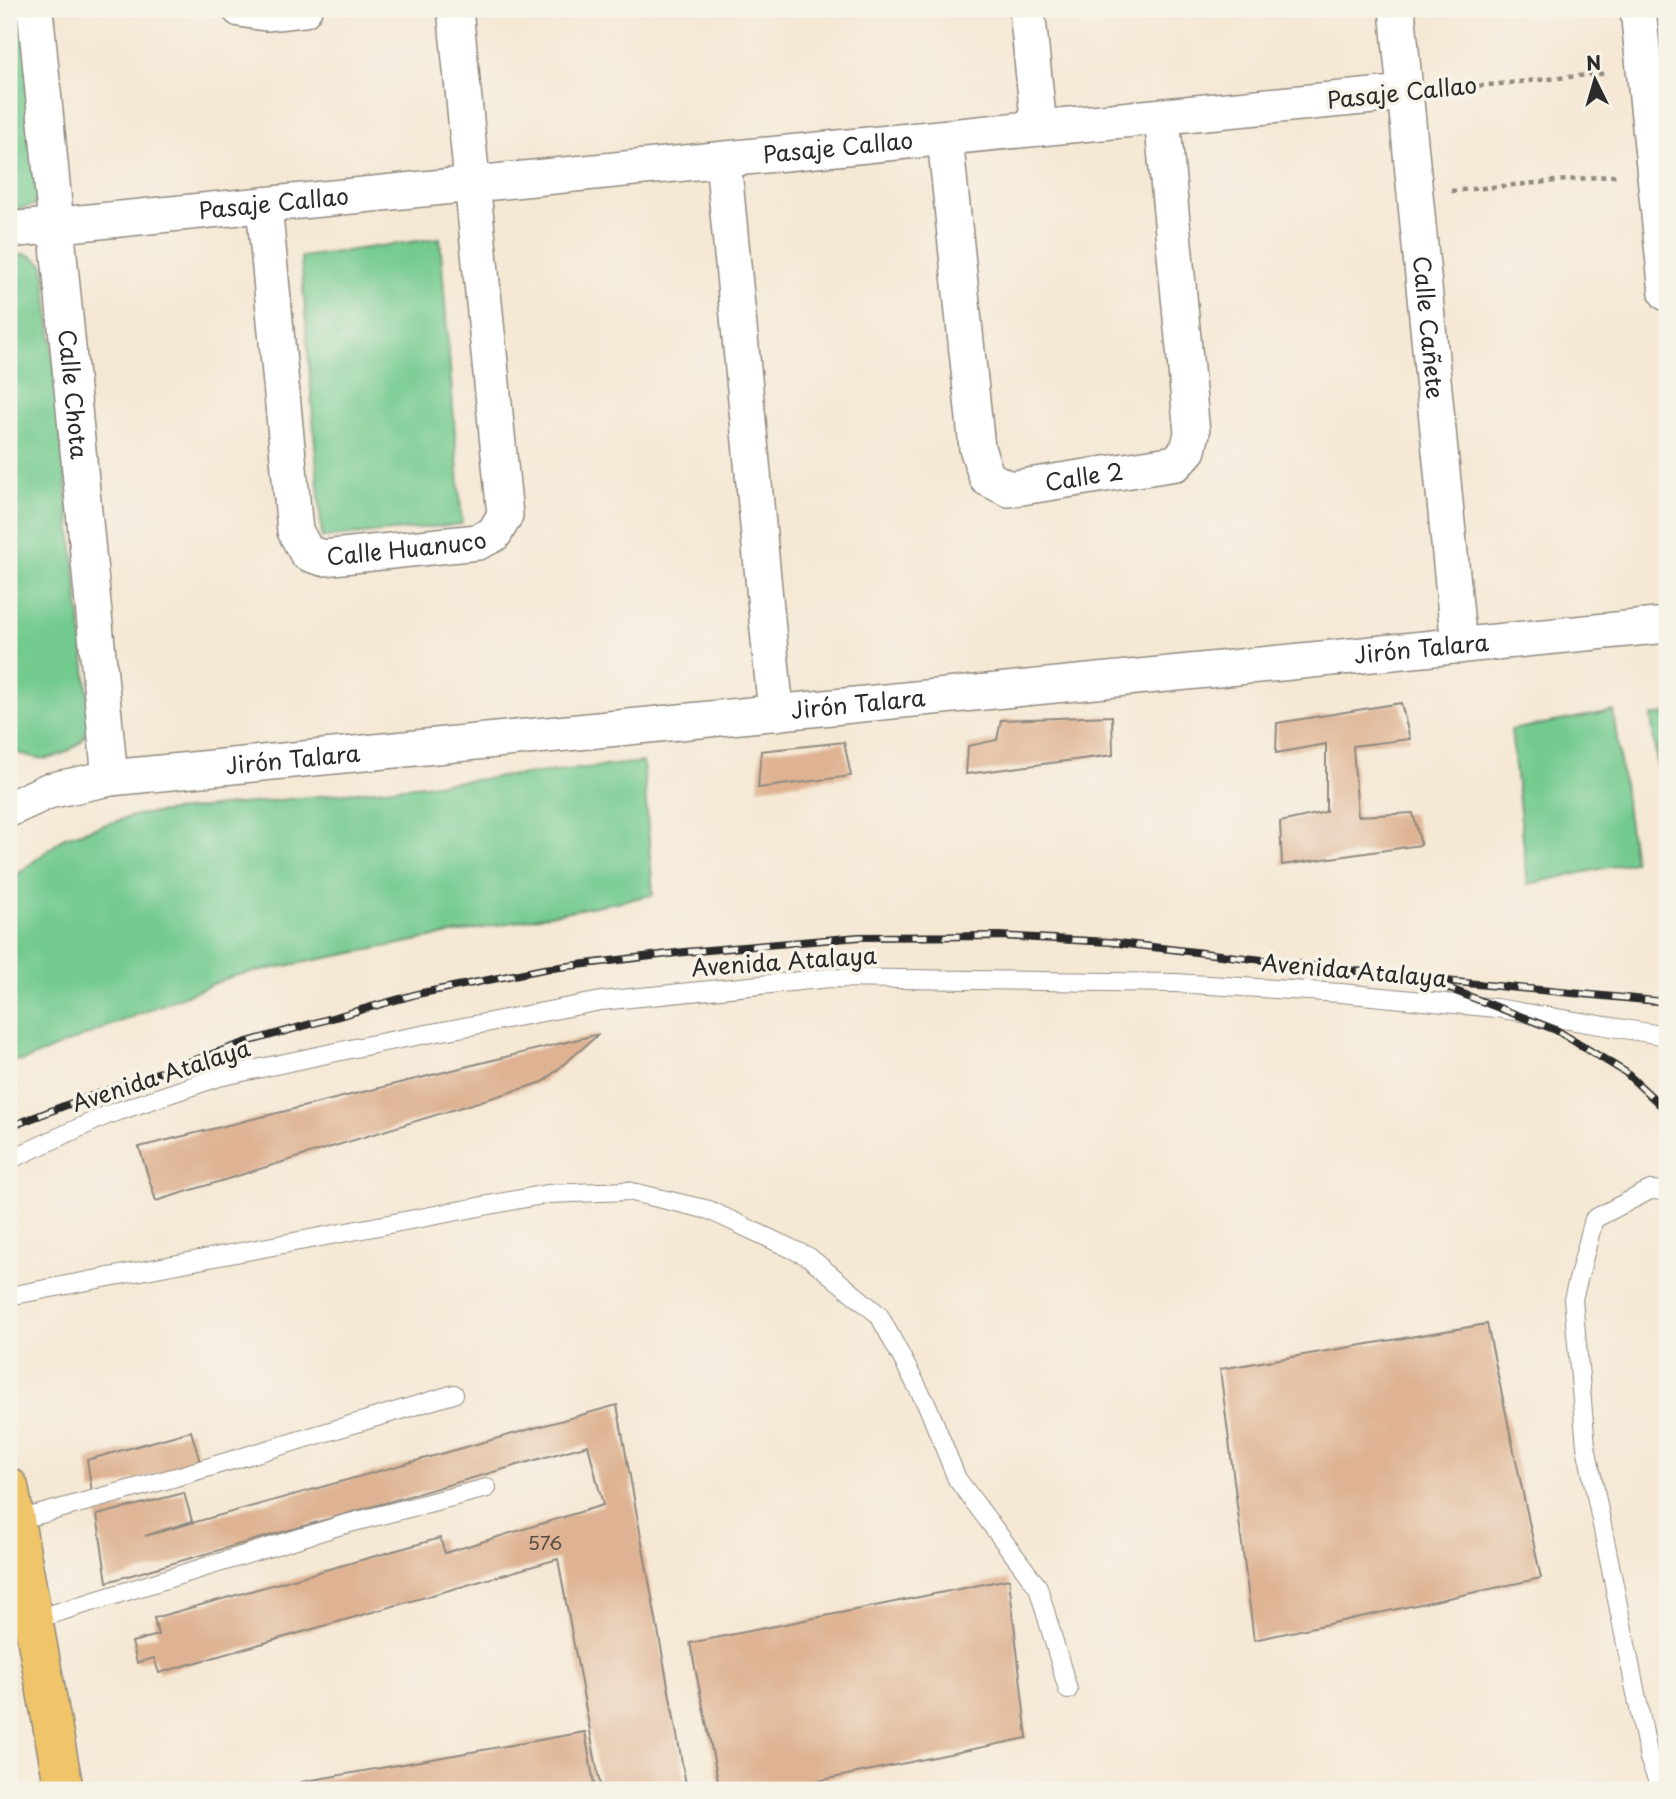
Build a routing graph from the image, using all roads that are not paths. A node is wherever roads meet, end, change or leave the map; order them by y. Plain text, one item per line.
1 (34, 9) edge
2 (240, 9) edge
3 (304, 9) edge
4 (455, 9) edge
5 (1027, 9) edge
6 (1397, 9) edge
7 (1638, 9) edge
8 (1656, 69) edge
9 (1405, 93) junction
10 (1162, 117) junction
11 (1039, 128) junction
12 (945, 138) junction
13 (723, 160) junction
14 (473, 184) junction
15 (264, 205) junction
16 (56, 226) junction
17 (9, 230) edge
18 (1667, 293) edge
19 (1667, 625) edge
20 (1459, 646) junction
21 (776, 713) junction
22 (110, 778) junction
23 (9, 783) edge
24 (48, 791) junction
25 (9, 809) edge
26 (1667, 1036) edge
27 (9, 1160) edge
28 (1667, 1191) edge
29 (9, 1296) edge
30 (454, 1394) dead end
31 (487, 1488) dead end
32 (12, 1504) edge
33 (33, 1619) junction
34 (1068, 1690) dead end
35 (64, 1790) edge
36 (1661, 1790) edge

1 - 16 street, Calle Chota
2 - 3 street
4 - 14 street, Calle Huanuco
5 - 11 street
6 - 9 street, Calle Cañete
7 - 8 street
8 - 18 street
9 - 10 street, Pasaje Callao
9 - 20 street, Calle Cañete
10 - 11 street, Pasaje Callao
10 - 12 street, Calle 2
11 - 12 street, Pasaje Callao
12 - 13 street, Pasaje Callao
13 - 14 street, Pasaje Callao
13 - 21 street
14 - 15 street, Pasaje Callao
14 - 15 street, Calle Huanuco
15 - 16 street, Pasaje Callao
16 - 17 street, Pasaje Callao
16 - 22 street, Calle Chota
19 - 20 street, Jirón Talara
20 - 21 street, Jirón Talara
21 - 22 street, Jirón Talara
22 - 24 street, Jirón Talara
23 - 24 street, Jirón Talara
24 - 25 street, Jirón Talara
26 - 27 lane, Avenida Atalaya
28 - 36 lane
29 - 34 lane
30 - 32 lane
31 - 33 lane
32 - 33 main road
33 - 35 main road

